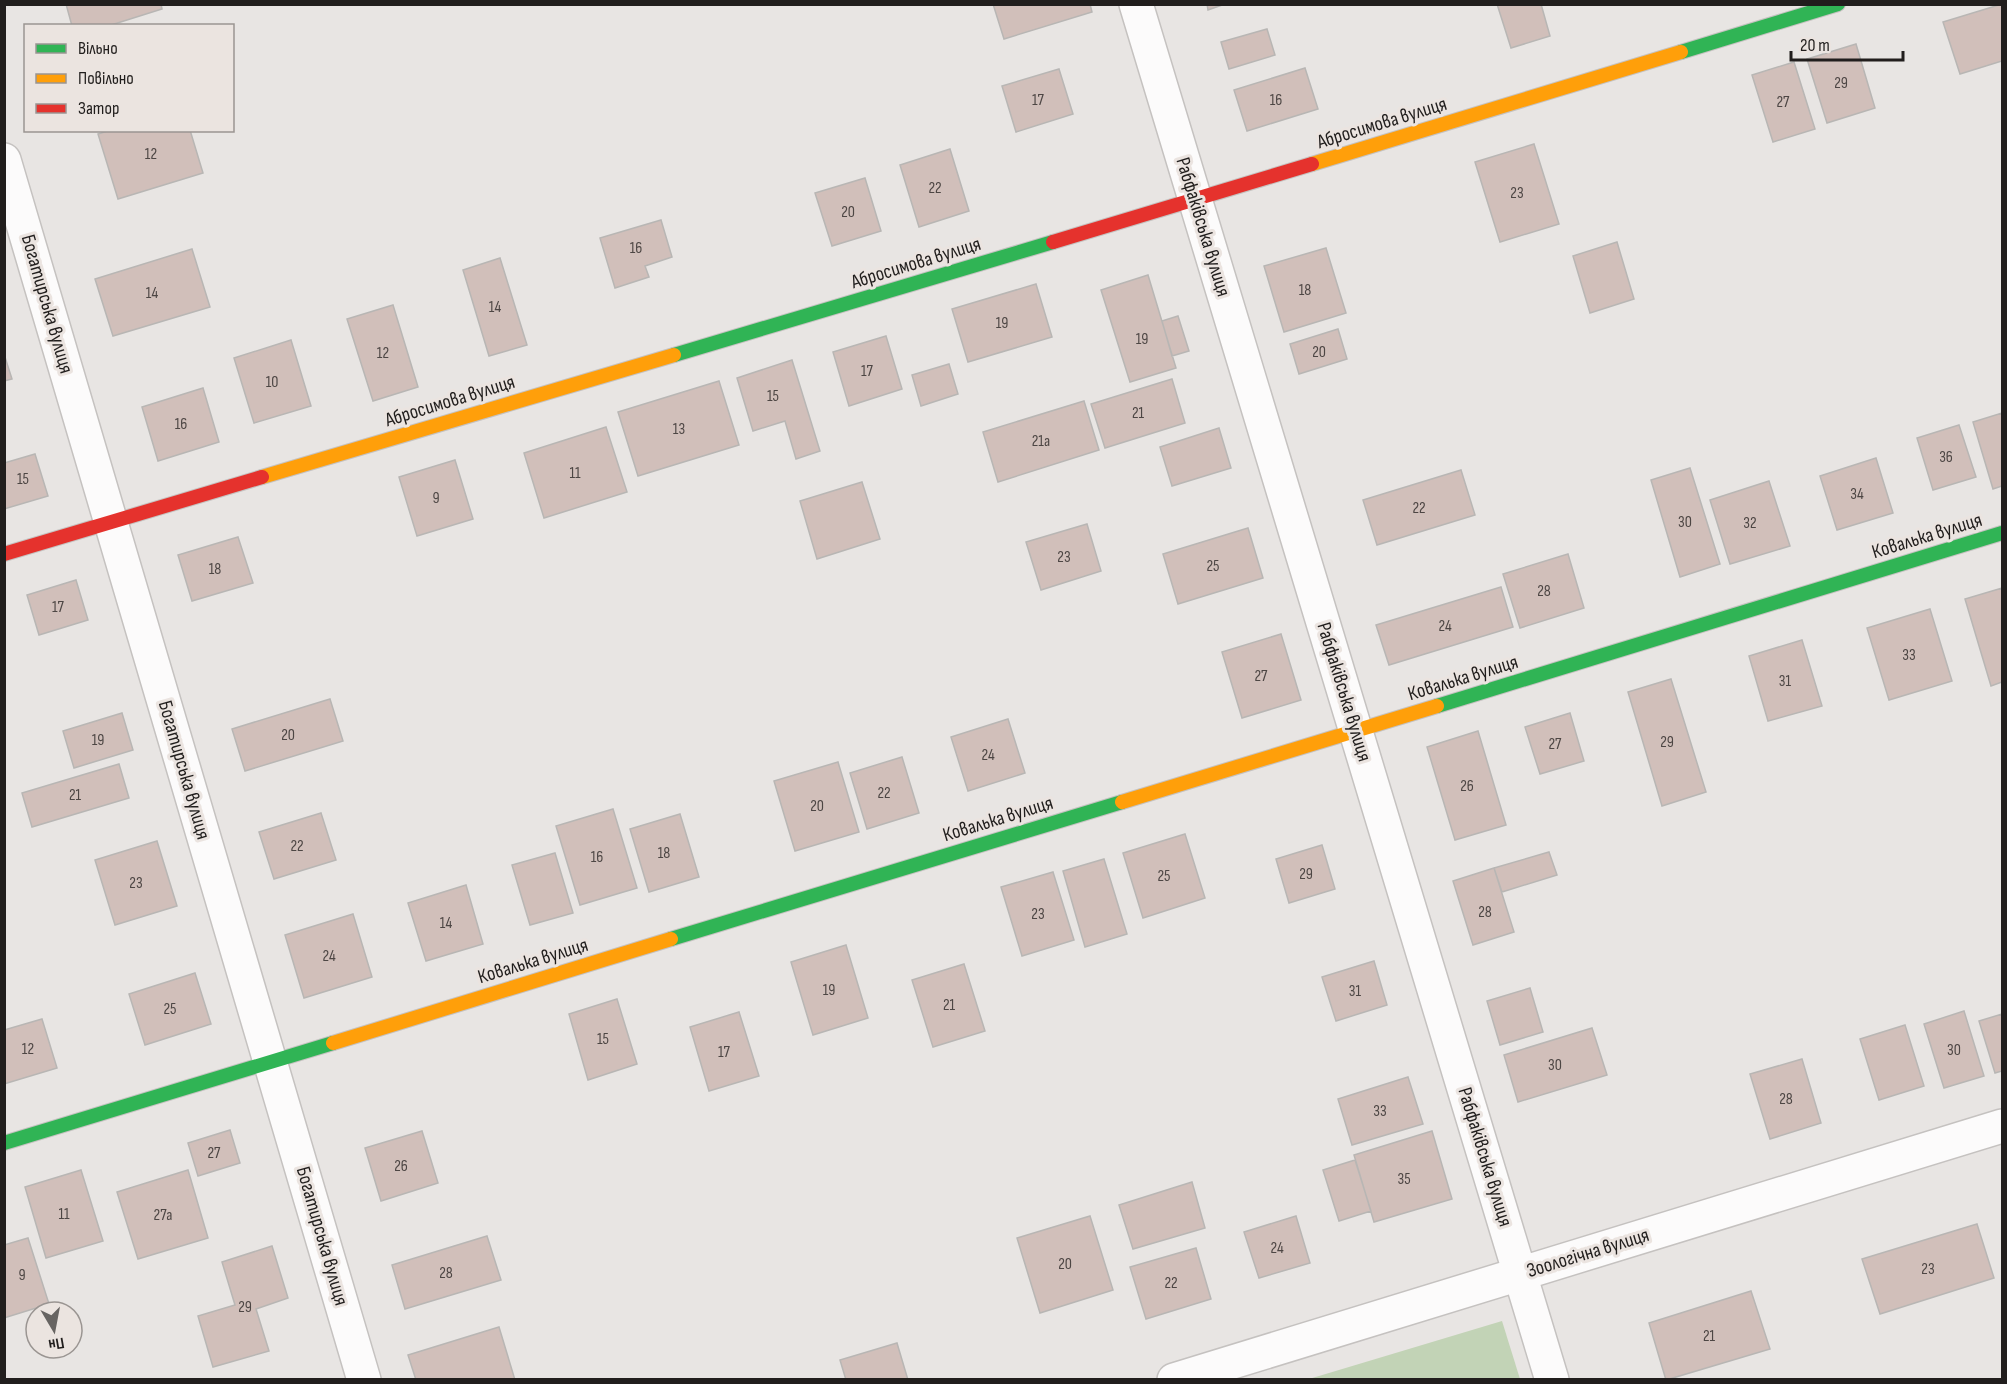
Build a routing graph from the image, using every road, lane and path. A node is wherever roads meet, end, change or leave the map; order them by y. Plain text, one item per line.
1 (1136, 4) edge
2 (1838, 4) edge
3 (4, 160) edge
4 (1195, 200) junction
5 (111, 522) junction
6 (2002, 533) edge
7 (4, 554) edge
8 (1356, 731) junction
9 (270, 1062) junction
10 (2002, 1126) edge
11 (4, 1143) edge
12 (1520, 1274) junction
13 (364, 1380) edge
14 (1174, 1380) edge
15 (1552, 1380) edge

1 - 4 street, Рабфаківська вулиця
2 - 4 street, Абросимова вулиця
3 - 5 street, Богатирська вулиця
4 - 5 street, Абросимова вулиця
4 - 8 street, Рабфаківська вулиця
5 - 7 street, Абросимова вулиця
5 - 9 street, Богатирська вулиця
6 - 8 street, Ковалька вулиця
8 - 9 street, Ковалька вулиця
8 - 12 street, Рабфаківська вулиця
9 - 11 street, Ковалька вулиця
9 - 13 street, Богатирська вулиця
10 - 12 street, Зоологічна вулиця
12 - 14 street, Зоологічна вулиця
12 - 15 street, Рабфаківська вулиця

